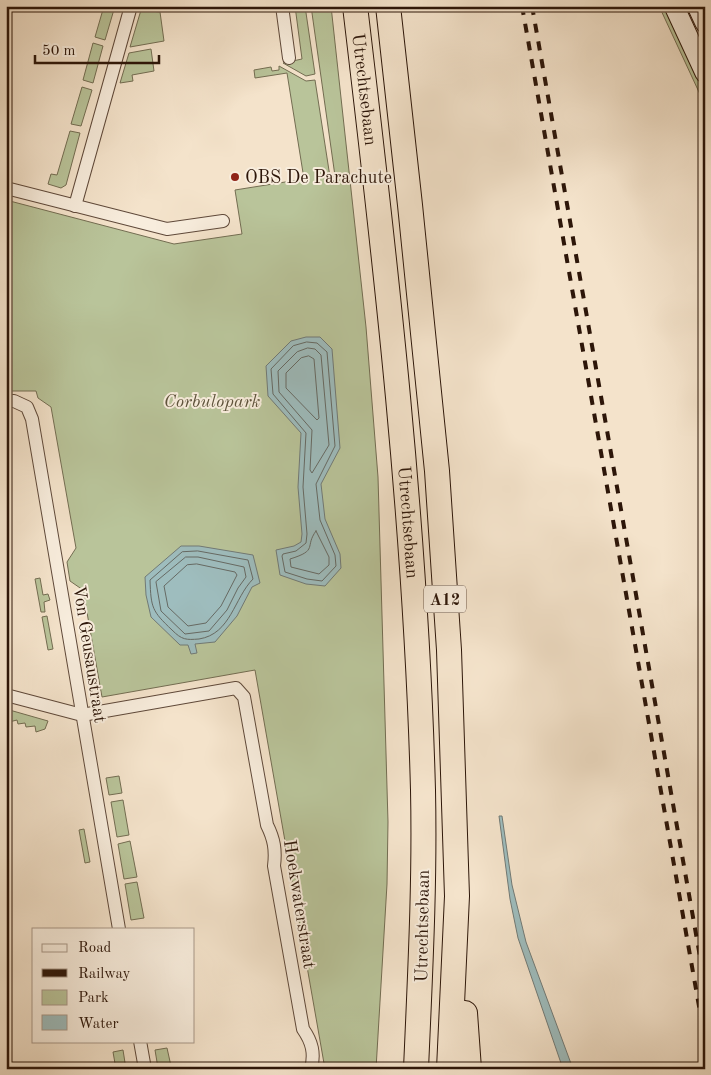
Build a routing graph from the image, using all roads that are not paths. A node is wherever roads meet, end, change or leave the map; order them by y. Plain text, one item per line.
1 (131, 6) edge
2 (282, 6) edge
3 (355, 6) edge
4 (388, 6) edge
5 (674, 6) edge
6 (697, 6) edge
7 (705, 23) edge
8 (289, 58) dead end
9 (705, 73) edge
10 (6, 188) edge
11 (76, 206) junction
12 (223, 221) dead end
13 (6, 401) edge
14 (6, 695) edge
15 (82, 715) junction
16 (457, 896) junction
17 (119, 928) edge
18 (140, 1042) edge
19 (145, 1069) edge
20 (310, 1069) edge
21 (416, 1069) edge
22 (449, 1069) edge
23 (469, 1069) edge

1 - 11 street
2 - 8 street
3 - 21 highway, Utrechtsebaan / A12
4 - 16 highway, Utrechtsebaan / A12
5 - 9 main road
6 - 7 main road
10 - 11 street
11 - 12 street
13 - 15 street, Von Geusaustraat
14 - 15 street
15 - 17 street, Von Geusaustraat
15 - 20 street, Hoekwaterstraat
16 - 22 highway, Utrechtsebaan / A12
16 - 23 highway, A12
18 - 19 street

